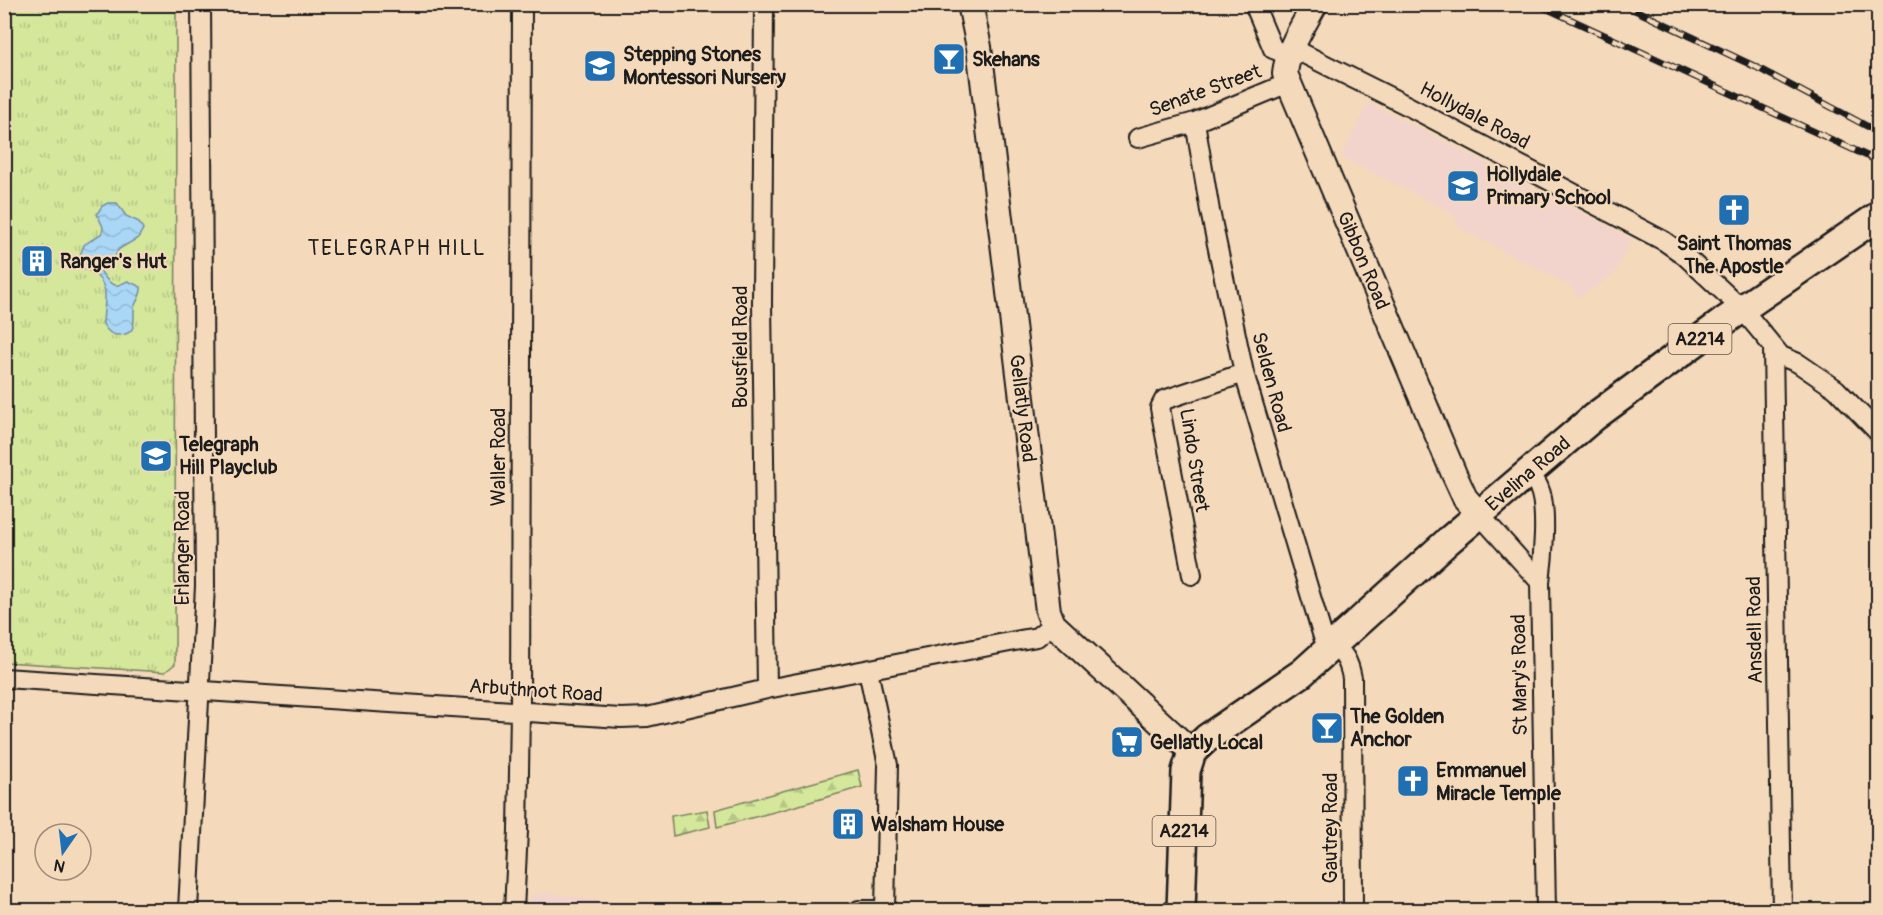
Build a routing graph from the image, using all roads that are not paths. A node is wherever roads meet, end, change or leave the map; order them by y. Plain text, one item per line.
1 (201, 4) edge
2 (522, 4) edge
3 (764, 4) edge
4 (970, 4) edge
5 (1254, 4) edge
6 (1315, 4) edge
7 (1291, 52) junction
8 (1288, 83) junction
9 (1195, 122) junction
10 (1138, 138) dead end
11 (1878, 216) edge
12 (1742, 309) junction
13 (1773, 348) junction
14 (1244, 373) junction
15 (1878, 432) edge
16 (1529, 472) junction
17 (1479, 514) junction
18 (1192, 575) dead end
19 (1540, 582) junction
20 (1053, 624) junction
21 (1331, 645) junction
22 (868, 670) junction
23 (4, 678) edge
24 (767, 689) junction
25 (200, 690) junction
26 (520, 711) junction
27 (1192, 752) junction
28 (188, 910) edge
29 (514, 910) edge
30 (859, 910) edge
31 (885, 910) edge
32 (1181, 910) edge
33 (1353, 910) edge
34 (1546, 910) edge
35 (1782, 910) edge

1 - 25 street, Erlanger Road
2 - 26 street, Waller Road
3 - 24 street, Bousfield Road
4 - 20 main road, Gellatly Road
5 - 7 street, Hollydale Road
6 - 7 main road, Gibbon Road
7 - 8 main road, Gibbon Road
7 - 12 street, Hollydale Road
8 - 9 street, Senate Street
8 - 17 main road, Gibbon Road
9 - 10 street, Senate Street
9 - 14 street, Selden Road
11 - 12 main road, Evelina Road / A2214
12 - 13 street, Hollydale Road
12 - 16 main road, Evelina Road / A2214
13 - 15 street, Hollydale Road
13 - 35 street, Ansdell Road
14 - 18 street, Lindo Street
14 - 21 street, Selden Road
16 - 17 main road, Evelina Road / A2214
16 - 19 street, St Mary's Road
17 - 19 street
17 - 21 main road, Evelina Road / A2214
19 - 34 street, St Mary's Road
20 - 22 street, Arbuthnot Road
20 - 27 main road
21 - 27 main road, Evelina Road / A2214
21 - 33 street, Gautrey Road
22 - 24 street, Arbuthnot Road
22 - 31 street
23 - 25 street, Arbuthnot Road
24 - 26 street, Arbuthnot Road
25 - 26 street, Arbuthnot Road
25 - 28 street, Erlanger Road
26 - 29 street, Waller Road
27 - 32 main road, A2214
30 - 31 street

